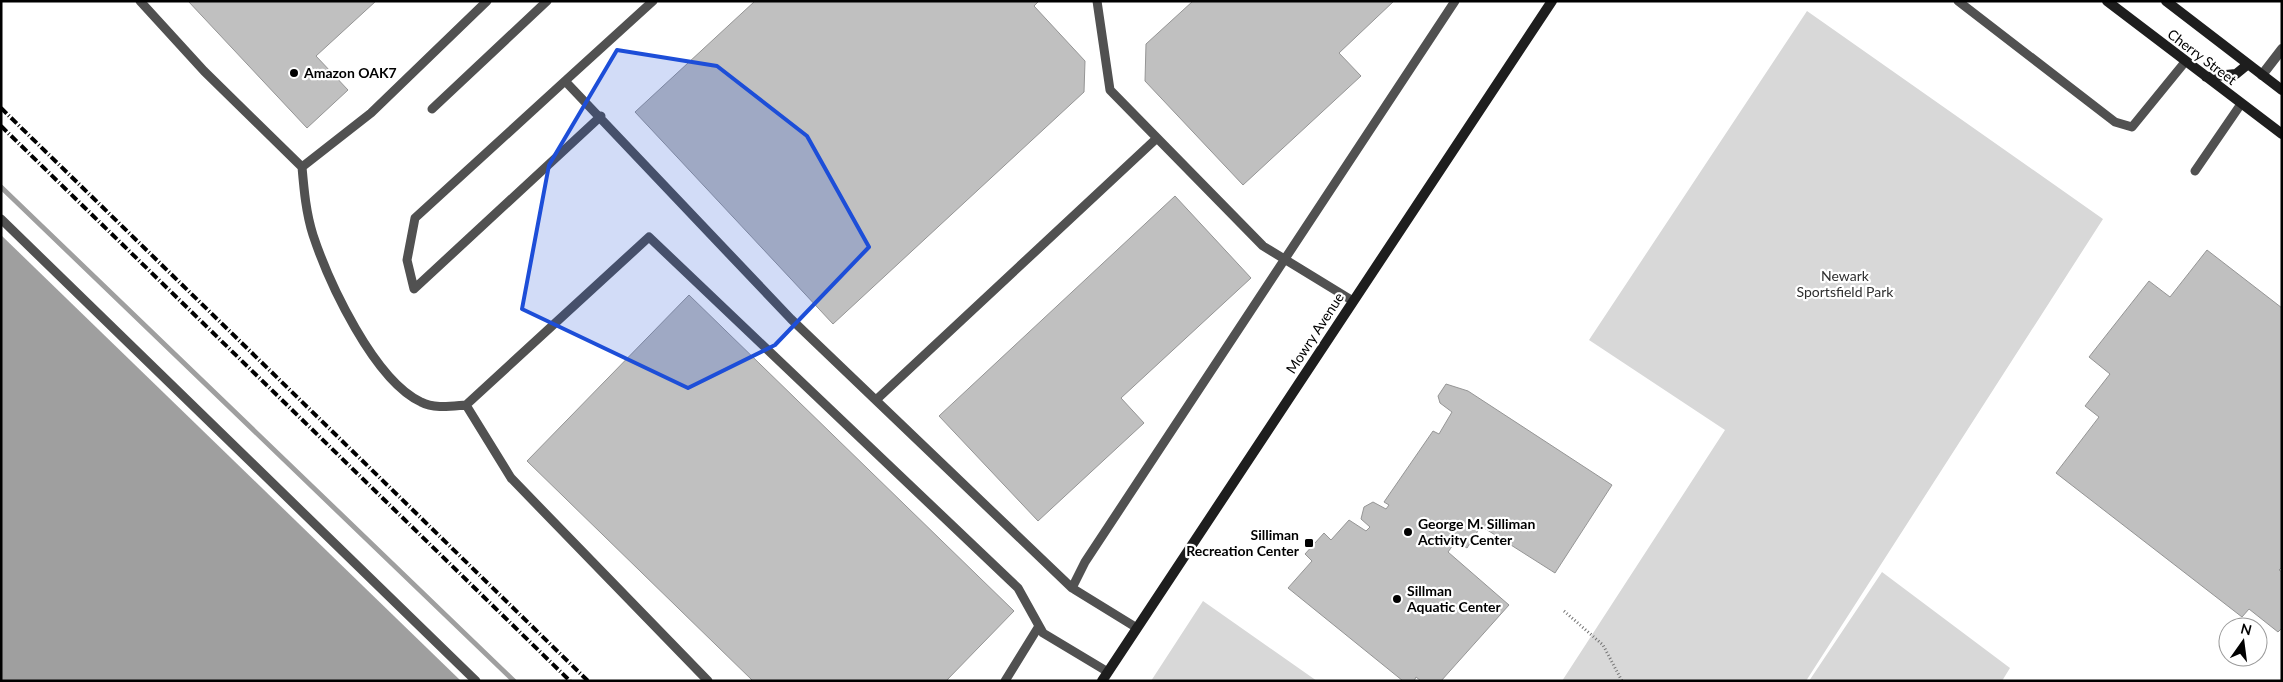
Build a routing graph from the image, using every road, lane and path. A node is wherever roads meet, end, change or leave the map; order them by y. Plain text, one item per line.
1 (140, 1) edge
2 (487, 1) edge
3 (547, 1) edge
4 (653, 1) edge
5 (1097, 1) edge
6 (1455, 1) edge
7 (1552, 1) edge
8 (1958, 1) edge
9 (2107, 1) edge
10 (2166, 1) edge
11 (2282, 49) edge
12 (2185, 62) junction
13 (2247, 65) junction
14 (2262, 75) junction
15 (2206, 77) junction
16 (565, 80) junction
17 (2282, 90) edge
18 (2241, 104) junction
19 (432, 109) dead end
20 (601, 116) junction
21 (2282, 134) edge
22 (1157, 138) junction
23 (302, 167) junction
24 (2195, 171) dead end
25 (1, 219) edge
26 (1285, 261) junction
27 (1353, 301) junction
28 (876, 400) junction
29 (466, 405) junction
30 (1072, 588) junction
31 (1564, 610) dead end
32 (1039, 626) junction
33 (1137, 628) junction
34 (1105, 676) edge
35 (476, 681) edge
36 (708, 681) edge
37 (1005, 681) edge
38 (1622, 681) edge

1 - 23 lane
2 - 23 lane
3 - 19 lane
4 - 16 lane
5 - 22 lane
6 - 26 lane
7 - 27 main road, Mowry Avenue
8 - 12 lane
9 - 12 main road, Cherry Street
10 - 13 main road, Cherry Street
11 - 14 street
12 - 15 main road, Cherry Street
13 - 14 main road, Cherry Street
13 - 15 main road
14 - 17 main road, Cherry Street
15 - 18 main road, Cherry Street
16 - 20 lane
16 - 20 lane
18 - 21 main road, Cherry Street
18 - 24 lane
20 - 28 lane
22 - 26 lane
22 - 28 lane
23 - 29 lane
25 - 35 lane
26 - 27 lane
26 - 30 lane
27 - 33 main road, Mowry Avenue
28 - 30 lane
29 - 32 lane
29 - 36 lane
30 - 33 lane
31 - 38 path
32 - 34 lane
32 - 37 lane
33 - 34 main road, Mowry Avenue

